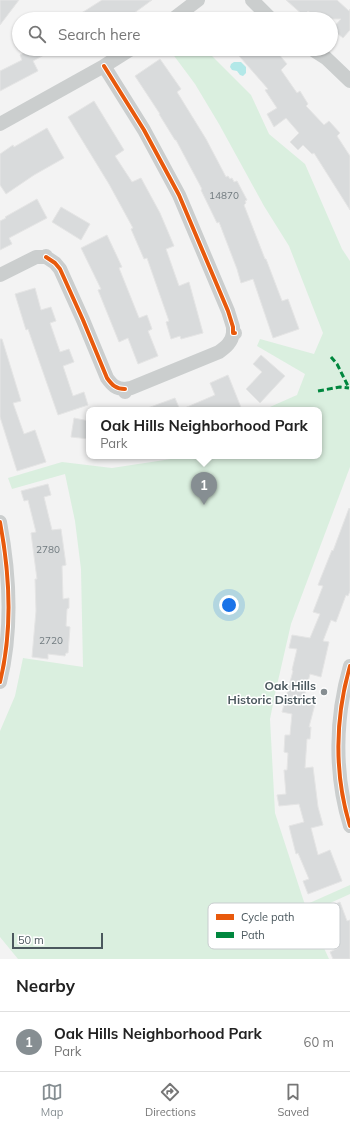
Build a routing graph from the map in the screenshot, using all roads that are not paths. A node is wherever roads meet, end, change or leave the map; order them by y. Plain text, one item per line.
1 (198, 0) edge
2 (252, 0) edge
3 (182, 12) edge
4 (264, 12) edge
5 (119, 56) edge
6 (323, 56) edge
7 (104, 66) junction
8 (350, 81) edge
9 (0, 124) edge
10 (0, 275) edge
11 (0, 522) edge
12 (350, 666) edge
13 (0, 682) edge
14 (350, 826) edge

1 - 3 street
2 - 4 street
5 - 7 street
6 - 8 street
7 - 9 street
7 - 10 street
11 - 13 street
12 - 14 street

